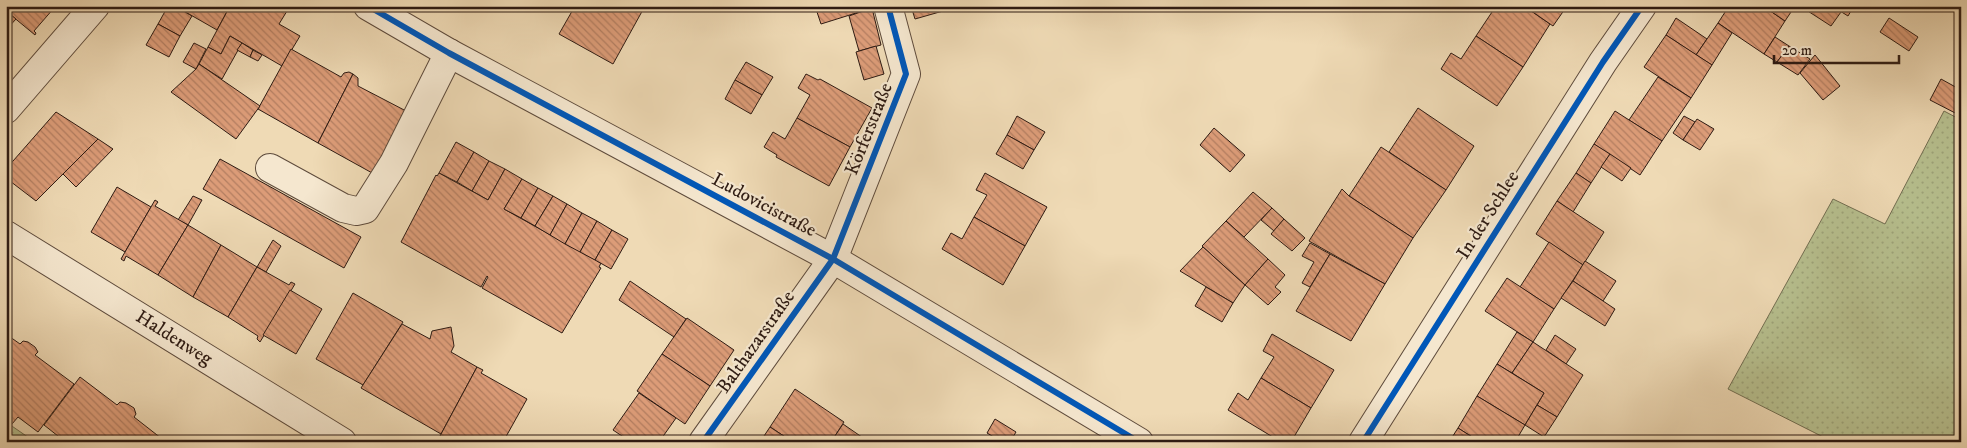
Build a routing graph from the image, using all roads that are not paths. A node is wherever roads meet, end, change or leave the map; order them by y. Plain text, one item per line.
1 (95, 6) edge
2 (368, 6) edge
3 (888, 6) edge
4 (1642, 6) edge
5 (449, 52) junction
6 (6, 110) edge
7 (270, 168) dead end
8 (6, 235) edge
9 (833, 259) junction
10 (342, 442) edge
11 (703, 442) edge
12 (1139, 442) edge
13 (1363, 442) edge

1 - 6 street
2 - 5 street, Ludovicistraße
3 - 9 street, Körferstraße
4 - 13 street, In der Schlee
5 - 7 street
5 - 9 street, Ludovicistraße
8 - 10 street, Haldenweg
9 - 11 street, Balthazarstraße
9 - 12 street, Ludovicistraße

